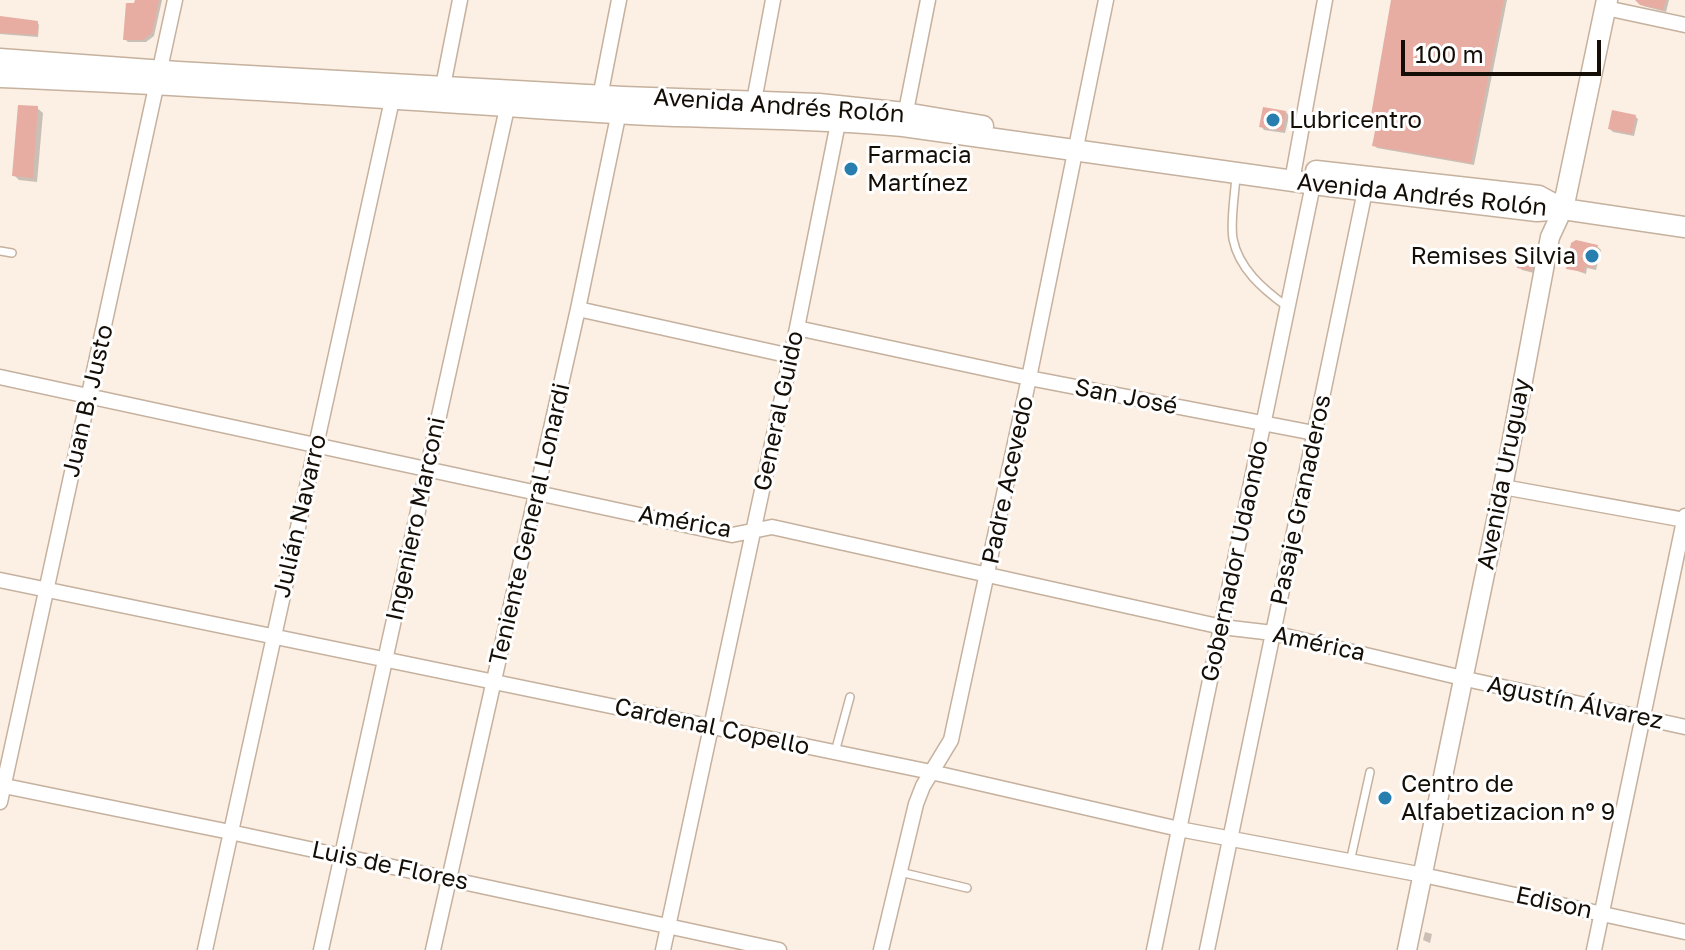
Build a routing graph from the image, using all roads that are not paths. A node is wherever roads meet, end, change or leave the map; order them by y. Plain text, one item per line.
1 (175, 0) edge
2 (460, 0) edge
3 (619, 0) edge
4 (773, 0) edge
5 (928, 0) edge
6 (1106, 0) edge
7 (1325, 0) edge
8 (1606, 4) edge
9 (1685, 25) edge
10 (0, 59) edge
11 (0, 77) edge
12 (157, 77) junction
13 (443, 86) junction
14 (394, 91) junction
15 (509, 97) junction
16 (754, 101) junction
17 (599, 103) junction
18 (621, 105) junction
19 (840, 113) junction
20 (904, 119) junction
21 (1076, 146) junction
22 (1236, 173) junction
23 (1304, 176) junction
24 (1365, 191) junction
25 (1563, 209) junction
26 (1685, 227) edge
27 (0, 251) edge
28 (12, 253) dead end
29 (1287, 307) junction
30 (578, 309) junction
31 (797, 328) junction
32 (791, 356) junction
33 (0, 377) edge
34 (1029, 378) junction
35 (91, 395) junction
36 (1264, 423) junction
37 (1314, 433) junction
38 (316, 444) junction
39 (427, 468) junction
40 (1503, 487) junction
41 (538, 492) junction
42 (1685, 519) edge
43 (753, 530) junction
44 (987, 575) junction
45 (0, 580) edge
46 (47, 590) junction
47 (1222, 627) junction
48 (1273, 633) junction
49 (273, 636) junction
50 (385, 659) junction
51 (1464, 677) junction
52 (493, 682) junction
53 (850, 697) dead end
54 (1643, 717) junction
55 (711, 727) junction
56 (1685, 727) edge
57 (835, 752) junction
58 (931, 772) junction
59 (1370, 772) dead end
60 (2, 786) edge
61 (0, 802) edge
62 (1179, 829) junction
63 (230, 832) junction
64 (1230, 839) junction
65 (341, 856) junction
66 (1350, 862) junction
67 (898, 872) junction
68 (1423, 875) junction
69 (448, 879) junction
70 (967, 888) dead end
71 (1601, 914) junction
72 (668, 926) junction
73 (1685, 932) edge
74 (205, 950) edge
75 (321, 950) edge
76 (433, 950) edge
77 (663, 950) edge
78 (779, 950) edge
79 (881, 950) edge
80 (1154, 950) edge
81 (1207, 950) edge
82 (1407, 950) edge
83 (1594, 950) edge

1 - 12 street, Juan B. Justo
2 - 13 street
3 - 17 street
4 - 16 street
5 - 20 street
6 - 21 street, Padre Acevedo
7 - 23 street, Gobernador Udaondo
8 - 9 street
8 - 25 main road, Avenida Uruguay
10 - 12 main road, Avenida Andrés Rolón
11 - 12 main road, Avenida Andrés Rolón
12 - 14 main road, Avenida Andrés Rolón
12 - 35 street, Juan B. Justo
13 - 14 main road, Avenida Andrés Rolón
13 - 15 main road, Avenida Andrés Rolón
14 - 15 main road, Avenida Andrés Rolón
14 - 38 street, Julián Navarro
15 - 17 main road, Avenida Andrés Rolón
15 - 39 street, Ingeniero Marconi
16 - 18 main road, Avenida Andrés Rolón
16 - 19 main road, Avenida Andrés Rolón
17 - 18 main road, Avenida Andrés Rolón
18 - 19 main road, Avenida Andrés Rolón
18 - 30 street, Teniente General Lonardi
19 - 20 main road, Avenida Andrés Rolón
19 - 31 street, General Guido
20 - 21 main road, Avenida Andrés Rolón
21 - 22 main road, Avenida Andrés Rolón
21 - 23 main road, Avenida Andrés Rolón
21 - 34 street, Padre Acevedo
22 - 23 main road, Avenida Andrés Rolón
22 - 29 lane
23 - 24 main road, Avenida Andrés Rolón
23 - 25 main road, Avenida Andrés Rolón
23 - 29 street, Gobernador Udaondo
24 - 25 main road, Avenida Andrés Rolón
24 - 37 street, Pasaje Granaderos
25 - 26 main road
25 - 40 street, Avenida Uruguay
27 - 28 lane
29 - 36 street, Gobernador Udaondo
30 - 32 street
30 - 41 street, Teniente General Lonardi
31 - 32 street, General Guido
31 - 34 street, San José
32 - 43 street, General Guido
33 - 35 street, América
34 - 36 street, San José
34 - 44 street, Padre Acevedo
35 - 38 street, América
35 - 46 street, Juan B. Justo
36 - 37 street, San José
36 - 47 street, Gobernador Udaondo
37 - 48 street, Pasaje Granaderos
38 - 39 street, América
38 - 49 street, Julián Navarro
39 - 41 street, América
39 - 50 street, Ingeniero Marconi
40 - 42 street
40 - 51 street, Avenida Uruguay
41 - 43 street, América
41 - 52 street, Teniente General Lonardi
42 - 54 street
43 - 44 street, América
43 - 55 street, General Guido
44 - 47 street, América
44 - 58 street, Padre Acevedo
45 - 46 street, Cardenal Copello
46 - 49 street, Cardenal Copello
46 - 60 street, Juan B. Justo
47 - 48 street, América
47 - 62 street, Gobernador Udaondo
48 - 51 street, América
48 - 64 street, Pasaje Granaderos
49 - 50 street, Cardenal Copello
49 - 63 street, Julián Navarro
50 - 52 street, Cardenal Copello
50 - 65 street, Ingeniero Marconi
51 - 54 street, Agustín Álvarez
51 - 68 street, Avenida Uruguay
52 - 55 street, Cardenal Copello
52 - 69 street, Teniente General Lonardi
53 - 57 lane
54 - 56 street, Agustín Álvarez
54 - 71 street
55 - 57 street, Cardenal Copello
55 - 72 street, General Guido
57 - 58 street, Cardenal Copello
58 - 62 street, Cardenal Copello
58 - 67 street, Padre Acevedo
59 - 66 lane
60 - 61 street, Juan B. Justo
60 - 63 street, Luis de Flores
62 - 64 street, Cardenal Copello
62 - 80 street, Gobernador Udaondo
63 - 65 street, Luis de Flores
63 - 74 street, Julián Navarro
64 - 66 street, Cardenal Copello
64 - 81 street, Pasaje Granaderos
65 - 69 street, Luis de Flores
65 - 75 street, Ingeniero Marconi
66 - 68 street, Cardenal Copello
67 - 70 lane
67 - 79 street, Padre Acevedo
68 - 71 street, Edison
68 - 82 street, Avenida Uruguay
69 - 72 street, Luis de Flores
69 - 76 street, Teniente General Lonardi
71 - 73 street, Edison
71 - 83 street
72 - 77 street, General Guido
72 - 78 street, Luis de Flores

